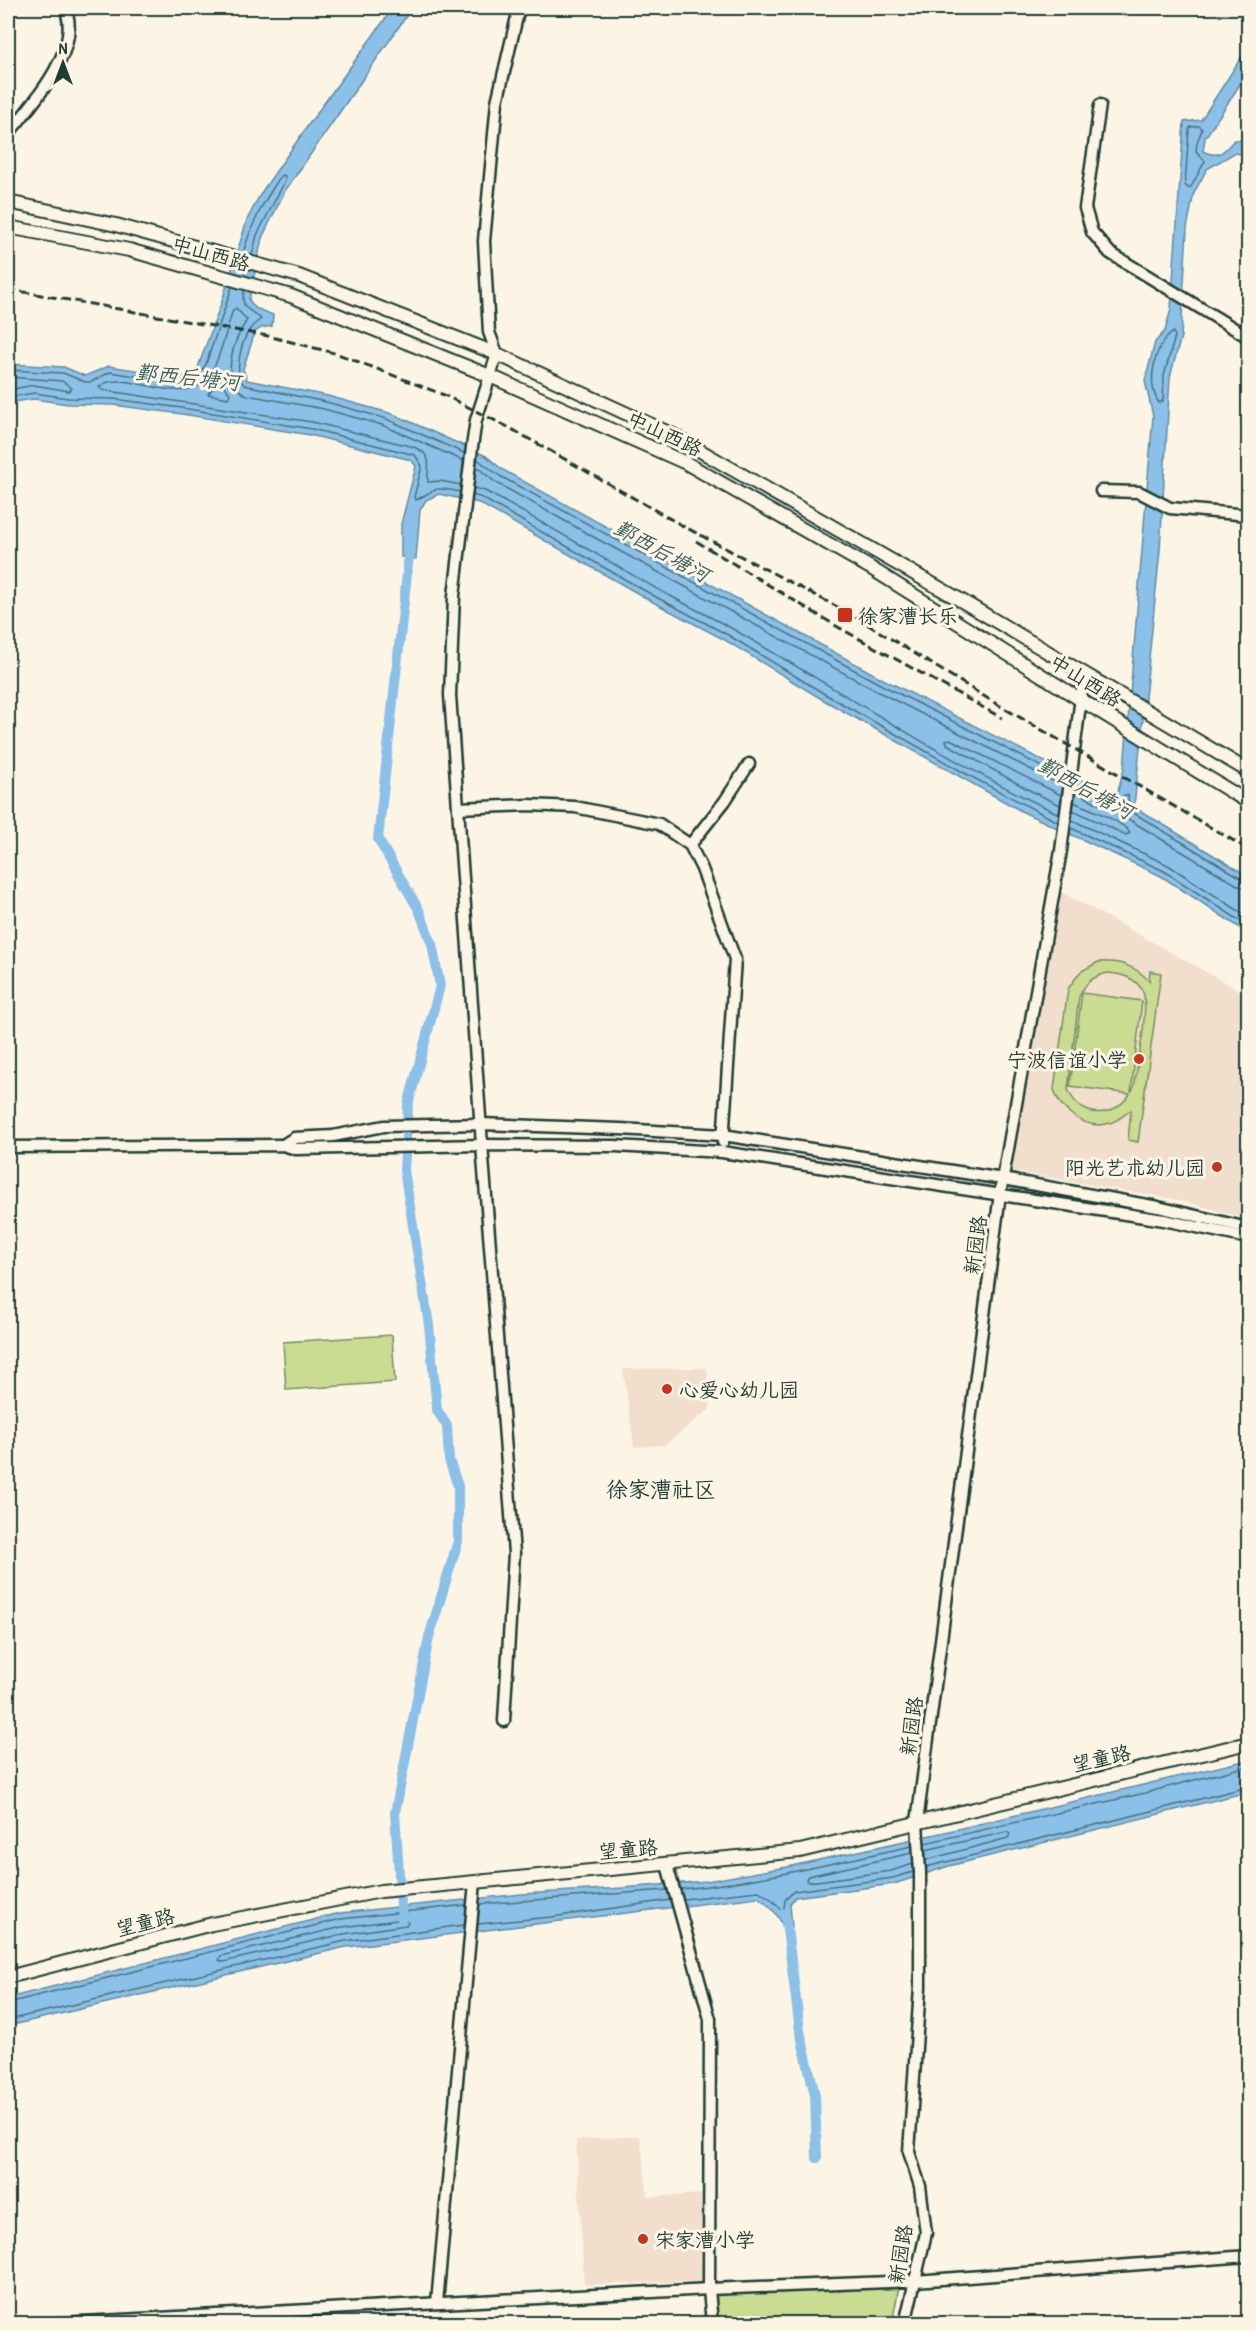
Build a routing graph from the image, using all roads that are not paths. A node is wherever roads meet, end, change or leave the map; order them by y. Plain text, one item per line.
1 (65, 8) edge
2 (519, 8) edge
3 (1100, 105) dead end
4 (8, 134) edge
5 (8, 202) edge
6 (8, 227) edge
7 (1248, 337) edge
8 (497, 354) junction
9 (490, 376) junction
10 (1101, 491) dead end
11 (1248, 515) edge
12 (1084, 674) junction
13 (1081, 700) junction
14 (749, 764) dead end
15 (1248, 771) edge
16 (1248, 802) edge
17 (458, 808) junction
18 (690, 845) junction
19 (480, 1124) junction
20 (723, 1135) junction
21 (283, 1144) junction
22 (482, 1145) junction
23 (8, 1147) edge
24 (722, 1152) junction
25 (1003, 1179) junction
26 (1000, 1194) junction
27 (1248, 1228) edge
28 (1248, 1238) edge
29 (504, 1721) dead end
30 (1248, 1743) edge
31 (917, 1827) junction
32 (667, 1864) junction
33 (475, 1882) junction
34 (8, 1977) edge
35 (1248, 2256) edge
36 (915, 2281) junction
37 (709, 2289) junction
38 (437, 2303) junction
39 (44, 2324) edge
40 (712, 2324) edge
41 (905, 2324) edge

1 - 4 street
2 - 8 street
3 - 7 street
5 - 8 main road, 中山西路
6 - 9 main road, 中山西路
8 - 9 street
8 - 12 main road, 中山西路
9 - 13 main road, 中山西路
9 - 17 street
10 - 11 street
12 - 13 street, 新园路
12 - 15 main road, 中山西路
13 - 16 main road, 中山西路
13 - 25 street, 新园路
14 - 18 street
17 - 18 street
17 - 19 street
18 - 20 street
19 - 20 street
19 - 21 street
19 - 22 street
20 - 24 street
20 - 25 street
21 - 22 street
21 - 23 street
22 - 24 street
22 - 29 street
24 - 26 street
25 - 26 street, 新园路
25 - 27 street
26 - 28 street
26 - 31 street, 新园路
30 - 31 main road, 望童路
31 - 32 main road, 望童路
31 - 36 street, 新园路
32 - 33 main road, 望童路
32 - 37 street
33 - 34 main road, 望童路
33 - 38 street
35 - 36 street
36 - 37 street
36 - 41 street, 新园路
37 - 38 street
37 - 40 street
38 - 39 street

